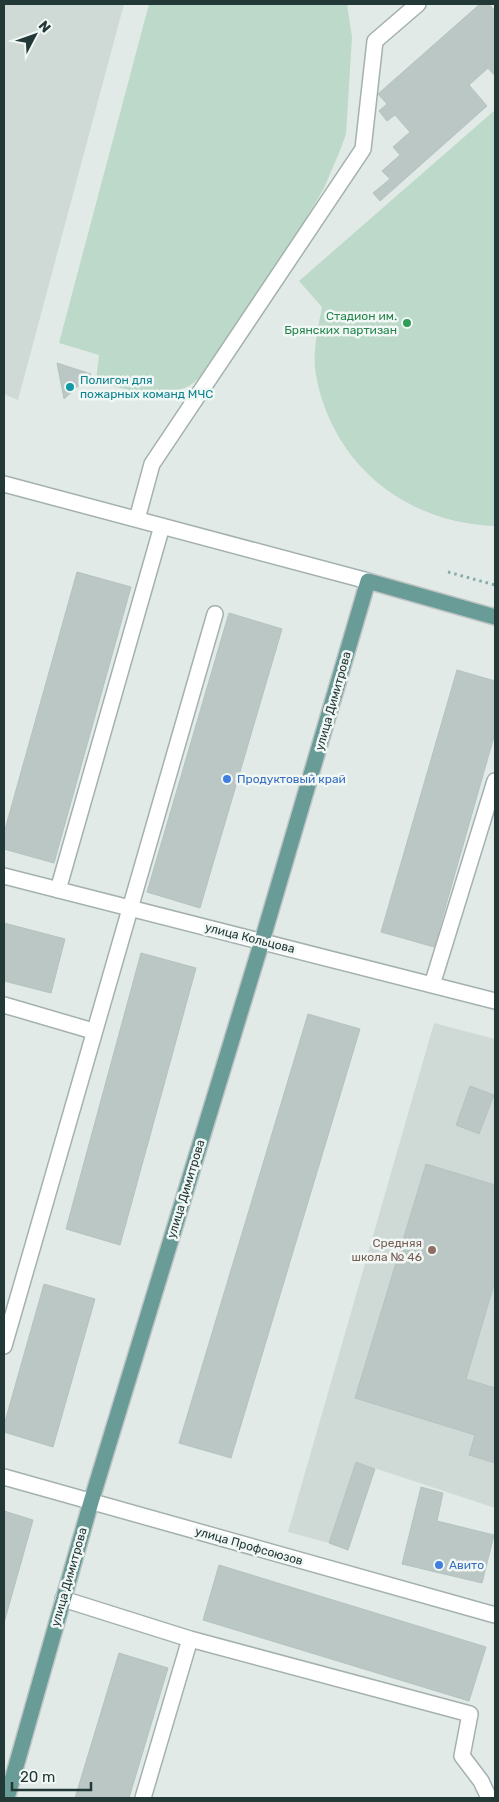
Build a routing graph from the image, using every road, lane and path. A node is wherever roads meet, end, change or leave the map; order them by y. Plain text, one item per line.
1 (418, 4) edge
2 (4, 484) edge
3 (137, 519) junction
4 (162, 526) junction
5 (448, 572) dead end
6 (368, 581) junction
7 (495, 586) edge
8 (215, 614) dead end
9 (495, 617) edge
10 (495, 781) edge
11 (4, 876) edge
12 (58, 890) junction
13 (131, 908) junction
14 (262, 941) junction
15 (432, 985) junction
16 (495, 1001) edge
17 (4, 1005) edge
18 (93, 1031) junction
19 (4, 1346) edge
20 (4, 1477) edge
21 (91, 1502) junction
22 (63, 1599) junction
23 (495, 1615) edge
24 (190, 1639) junction
25 (7, 1798) edge
26 (143, 1798) edge
27 (489, 1798) edge

1 - 3 street
2 - 3 street
3 - 4 street
4 - 6 street
4 - 12 street
5 - 7 path
6 - 9 main road
6 - 14 main road, улица Димитрова
8 - 13 street
10 - 15 street
11 - 12 street, улица Кольцова
12 - 13 street, улица Кольцова
13 - 14 street, улица Кольцова
13 - 18 street
14 - 15 street, улица Кольцова
14 - 21 main road, улица Димитрова
15 - 16 street, улица Кольцова
17 - 18 street
18 - 19 street
20 - 21 street, улица Профсоюзов
21 - 22 main road, улица Димитрова
21 - 23 street, улица Профсоюзов
22 - 24 street
22 - 25 main road, улица Димитрова
24 - 26 street
24 - 27 street

